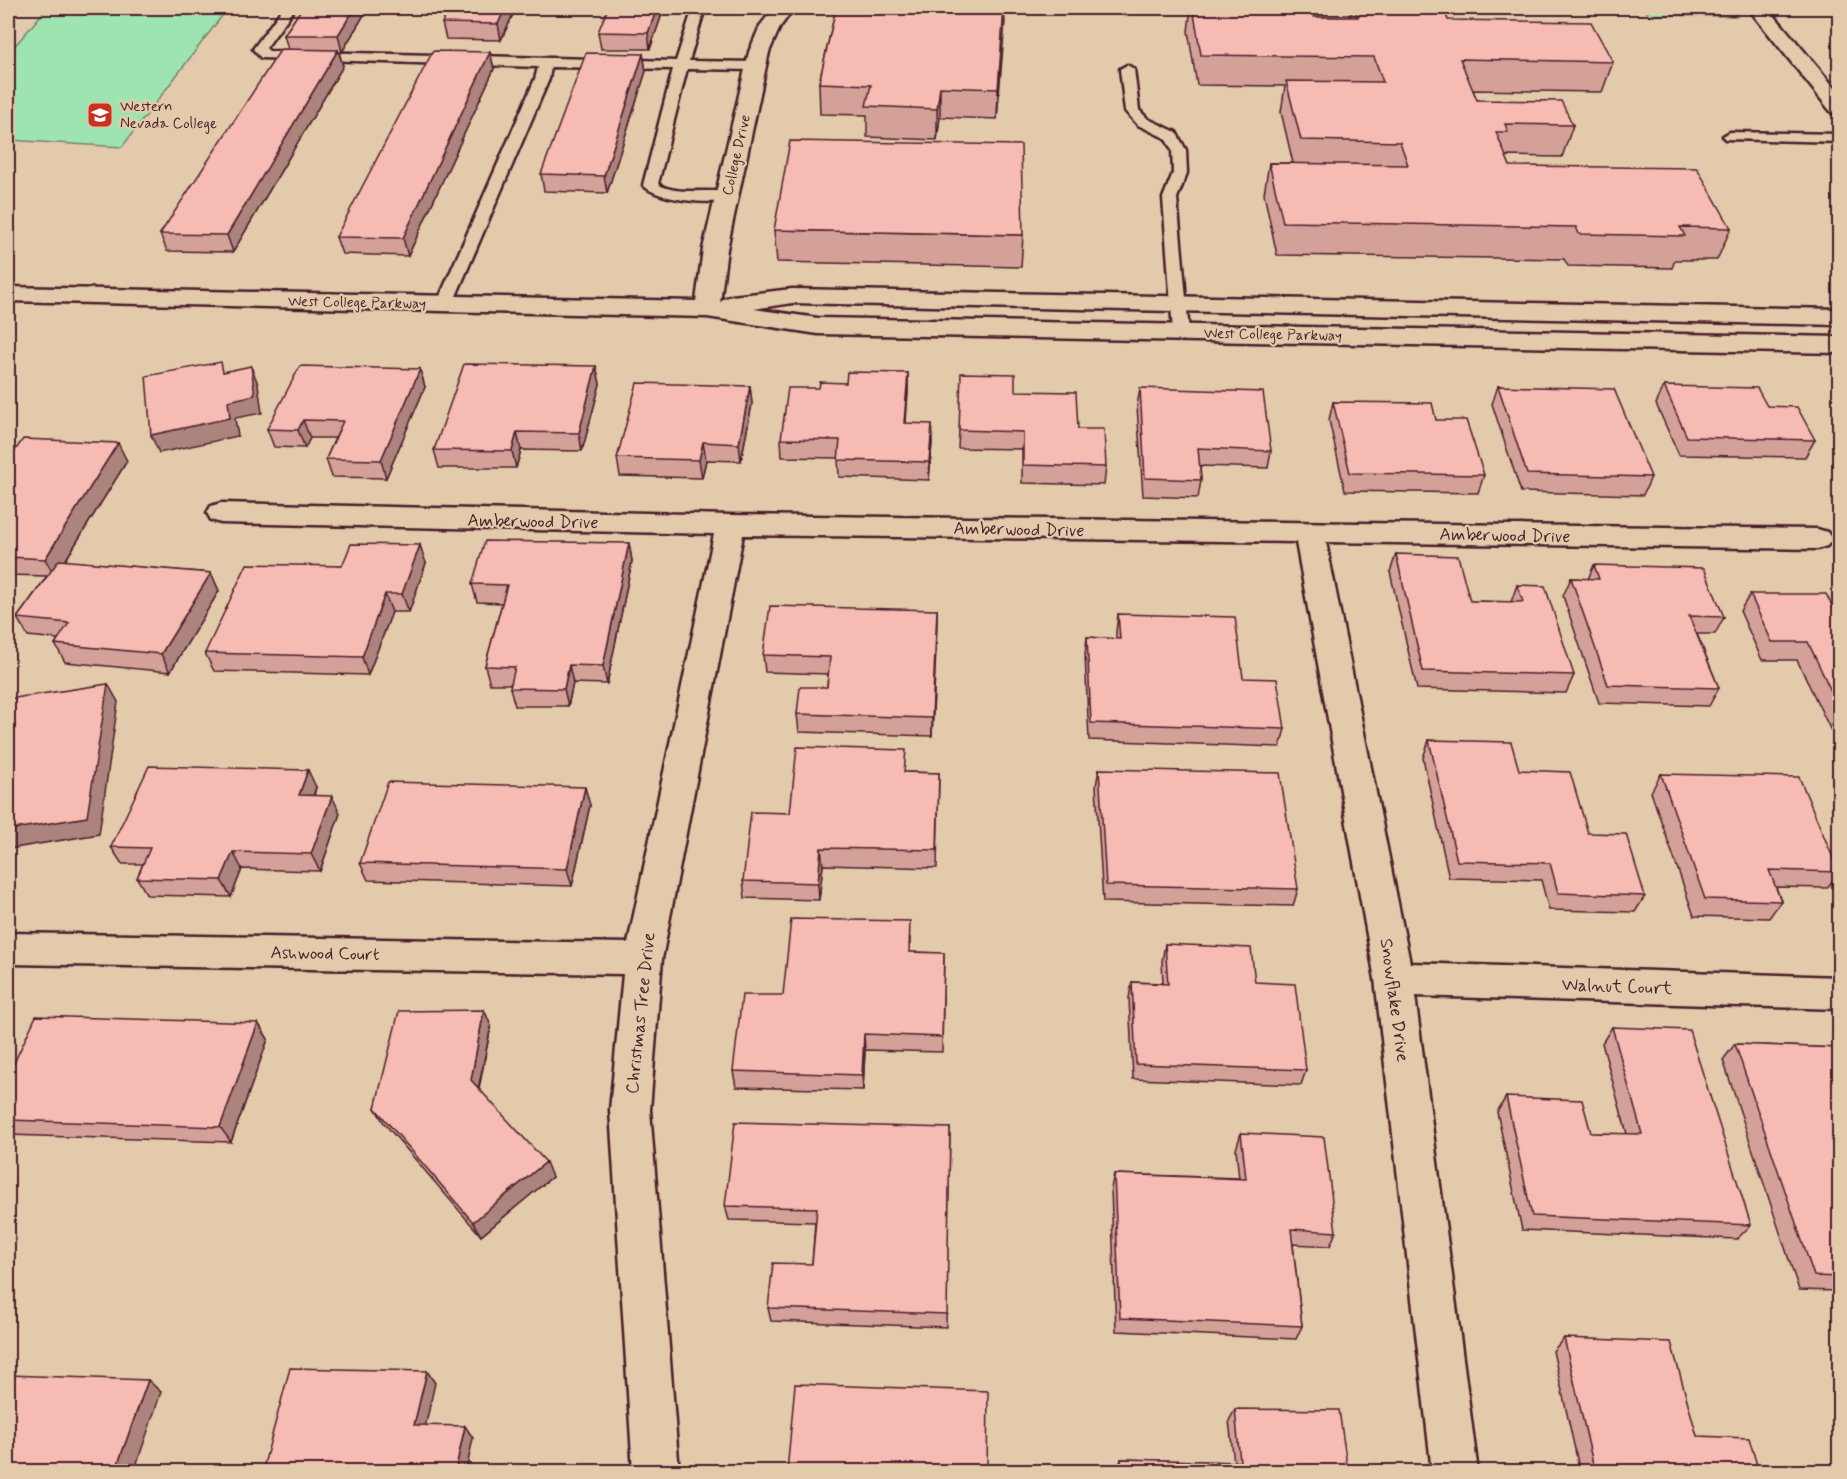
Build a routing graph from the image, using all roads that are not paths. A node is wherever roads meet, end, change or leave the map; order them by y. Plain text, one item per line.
1 (289, 8) edge
2 (699, 8) edge
3 (784, 8) edge
4 (1758, 8) edge
5 (545, 63) junction
6 (681, 64) junction
7 (756, 66) junction
8 (1127, 69) dead end
9 (1839, 108) edge
10 (1730, 136) dead end
11 (1839, 138) edge
12 (727, 196) junction
13 (8, 294) edge
14 (445, 303) junction
15 (1177, 304) junction
16 (707, 309) junction
17 (1839, 317) edge
18 (1181, 332) junction
19 (1839, 345) edge
20 (221, 513) dead end
21 (730, 525) junction
22 (1309, 532) junction
23 (1817, 539) dead end
24 (8, 948) edge
25 (643, 959) junction
26 (1394, 979) junction
27 (1839, 993) edge
28 (656, 1472) edge
29 (1455, 1472) edge

1 - 5 lane
2 - 6 lane
3 - 7 street, College Drive
4 - 9 street
5 - 6 lane
5 - 14 lane
6 - 7 lane
6 - 12 lane
7 - 12 street, College Drive
8 - 15 lane
10 - 11 lane
12 - 16 street, College Drive
13 - 14 street, West College Parkway
14 - 16 street, West College Parkway
15 - 16 street, West College Parkway
15 - 17 street, West College Parkway
15 - 18 lane
16 - 18 street, West College Parkway
18 - 19 street, West College Parkway
20 - 21 street, Amberwood Drive
21 - 22 street, Amberwood Drive
21 - 25 street, Christmas Tree Drive
22 - 23 street, Amberwood Drive
22 - 26 street, Snowflake Drive
24 - 25 street, Ashwood Court
25 - 28 street, Christmas Tree Drive
26 - 27 street, Walnut Court
26 - 29 street, Snowflake Drive

